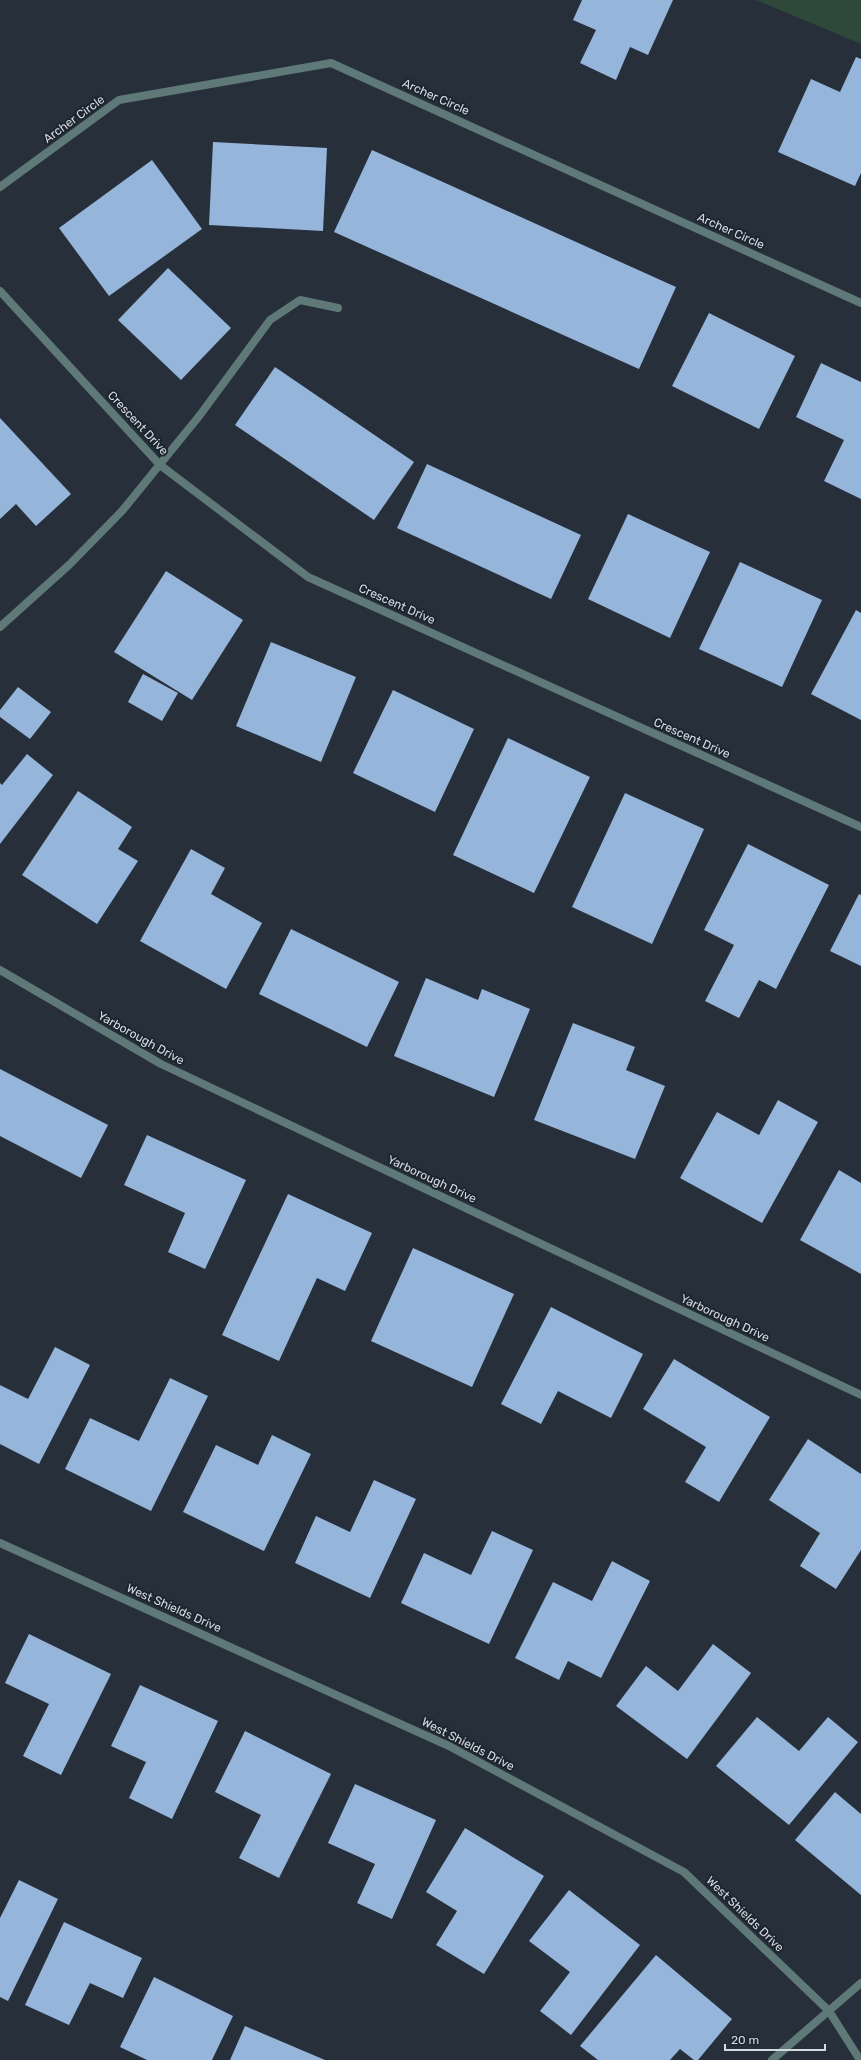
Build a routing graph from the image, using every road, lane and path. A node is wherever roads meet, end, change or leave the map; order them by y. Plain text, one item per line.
1 (0, 188) edge
2 (0, 291) edge
3 (861, 303) edge
4 (338, 308) dead end
5 (160, 465) junction
6 (0, 627) edge
7 (861, 827) edge
8 (0, 970) edge
9 (861, 1395) edge
10 (0, 1543) edge
11 (861, 1983) edge
12 (829, 2011) junction
13 (772, 2060) edge
14 (860, 2060) edge

1 - 3 street, Archer Circle
2 - 5 street, Crescent Drive
4 - 5 street
5 - 6 street
5 - 7 street, Crescent Drive
8 - 9 street, Yarborough Drive
10 - 12 street, West Shields Drive
11 - 12 street
12 - 13 street
12 - 14 street, West Shields Drive

